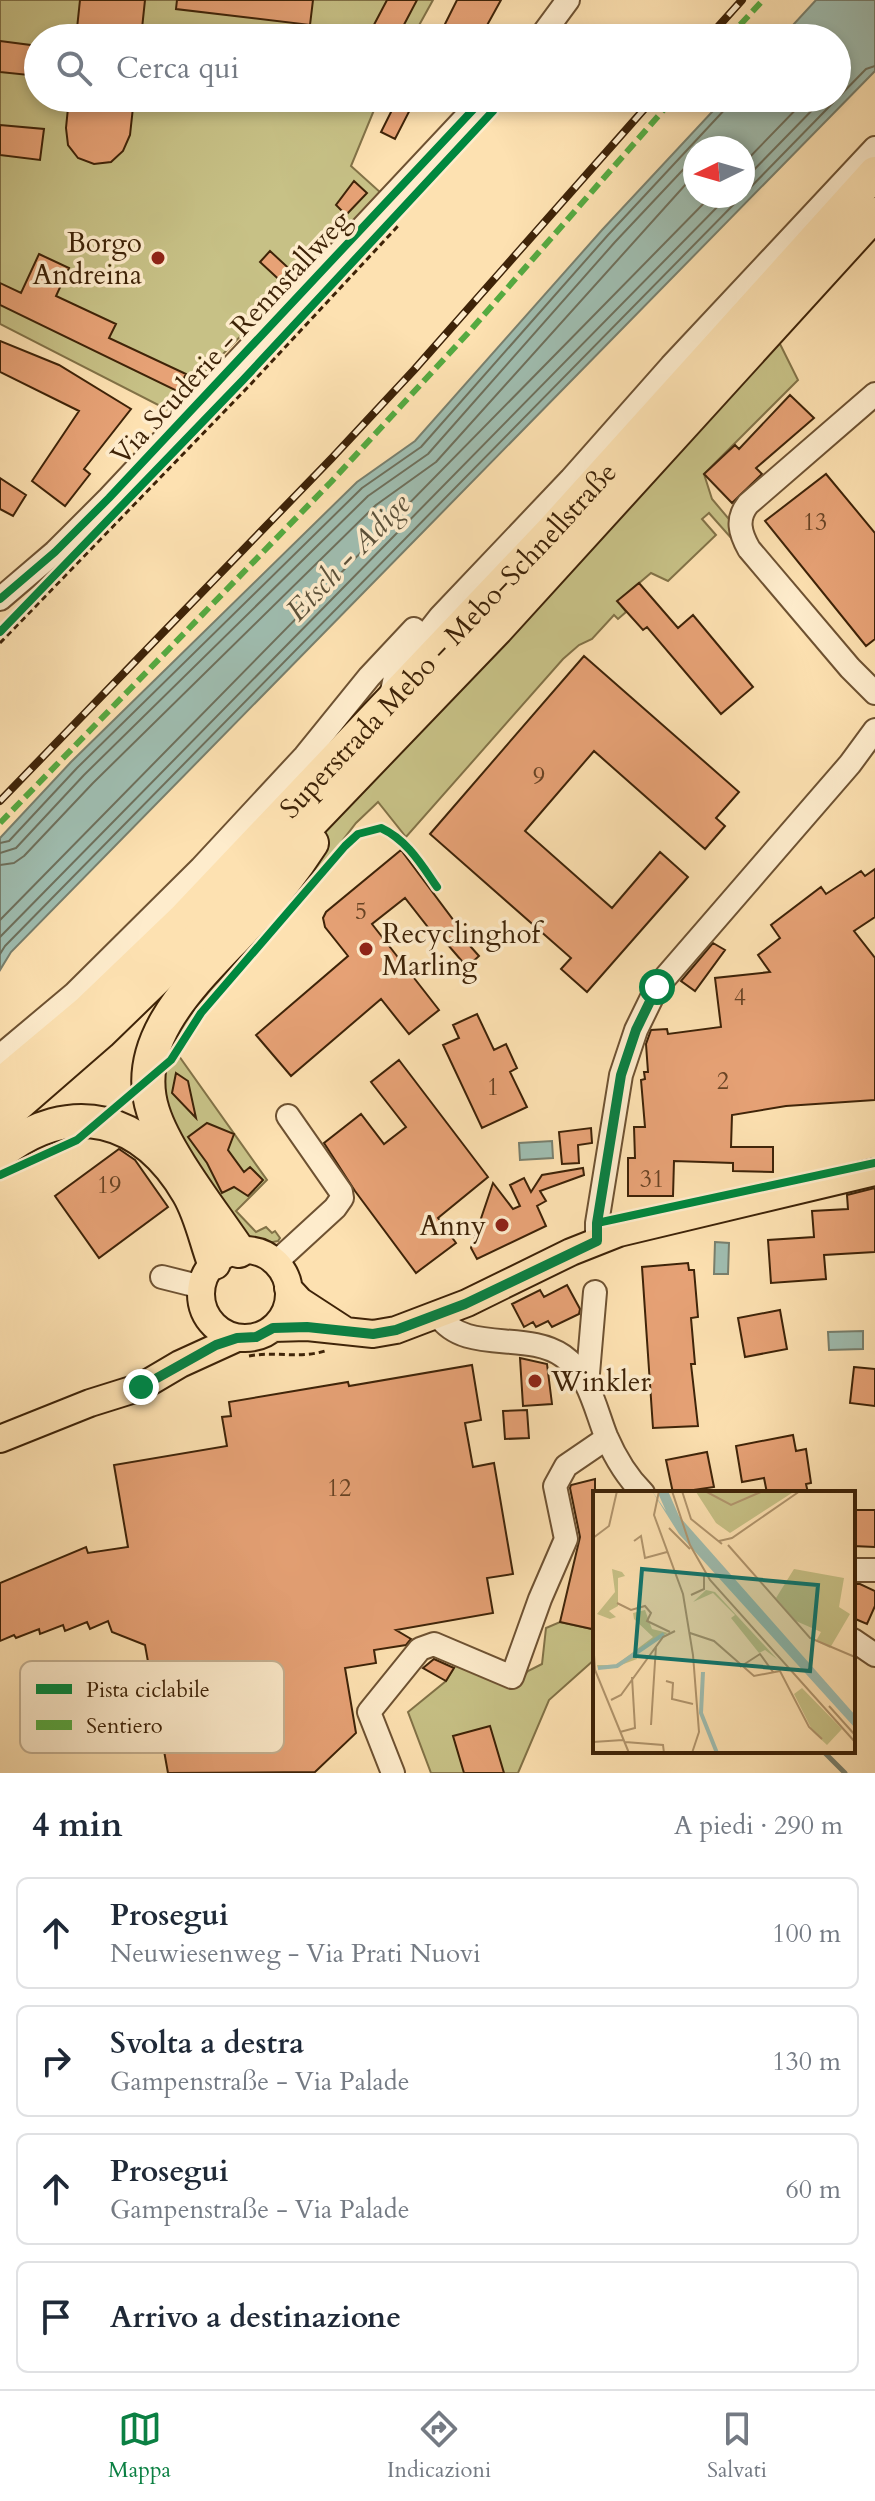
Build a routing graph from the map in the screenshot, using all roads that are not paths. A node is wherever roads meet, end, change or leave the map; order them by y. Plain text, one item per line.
1 (568, 0) edge
2 (550, 24) edge
3 (471, 112) edge
4 (875, 148) edge
5 (875, 173) edge
6 (875, 214) edge
7 (875, 394) edge
8 (0, 599) edge
9 (440, 617) junction
10 (875, 693) edge
11 (390, 701) junction
12 (875, 730) edge
13 (358, 771) junction
14 (0, 1056) edge
15 (0, 1085) edge
16 (288, 1116) dead end
17 (0, 1120) edge
18 (0, 1153) edge
19 (875, 1172) edge
20 (597, 1241) junction
21 (275, 1263) junction
22 (162, 1277) dead end
23 (214, 1278) junction
24 (288, 1288) junction
25 (595, 1292) dead end
26 (438, 1315) junction
27 (273, 1328) junction
28 (344, 1330) junction
29 (237, 1338) junction
30 (180, 1364) junction
31 (587, 1385) junction
32 (607, 1438) junction
33 (0, 1439) edge
34 (641, 1491) edge
35 (855, 1641) edge
36 (875, 1655) edge
37 (393, 1773) edge

1 - 2 street
3 - 8 street, Via Scuderie - Rennstallweg
4 - 9 street
5 - 11 highway, Superstrada Mebo - Mebo-Schnellstraße
6 - 13 highway, Superstrada Mebo - Mebo-Schnellstraße
7 - 10 street
9 - 11 street
9 - 14 street
11 - 15 highway, Superstrada Mebo - Mebo-Schnellstraße
12 - 20 street
13 - 17 highway, Superstrada Mebo - Mebo-Schnellstraße
13 - 23 highway
16 - 21 street
18 - 23 highway
19 - 20 main road
20 - 26 main road
21 - 23 main road
21 - 24 main road
22 - 23 street
23 - 29 main road
23 - 30 main road
24 - 27 main road
24 - 28 main road
25 - 31 street
26 - 28 main road
26 - 31 street
27 - 28 main road
27 - 29 main road
29 - 30 main road
30 - 33 main road
31 - 32 street
32 - 34 street
32 - 37 street
35 - 36 street

